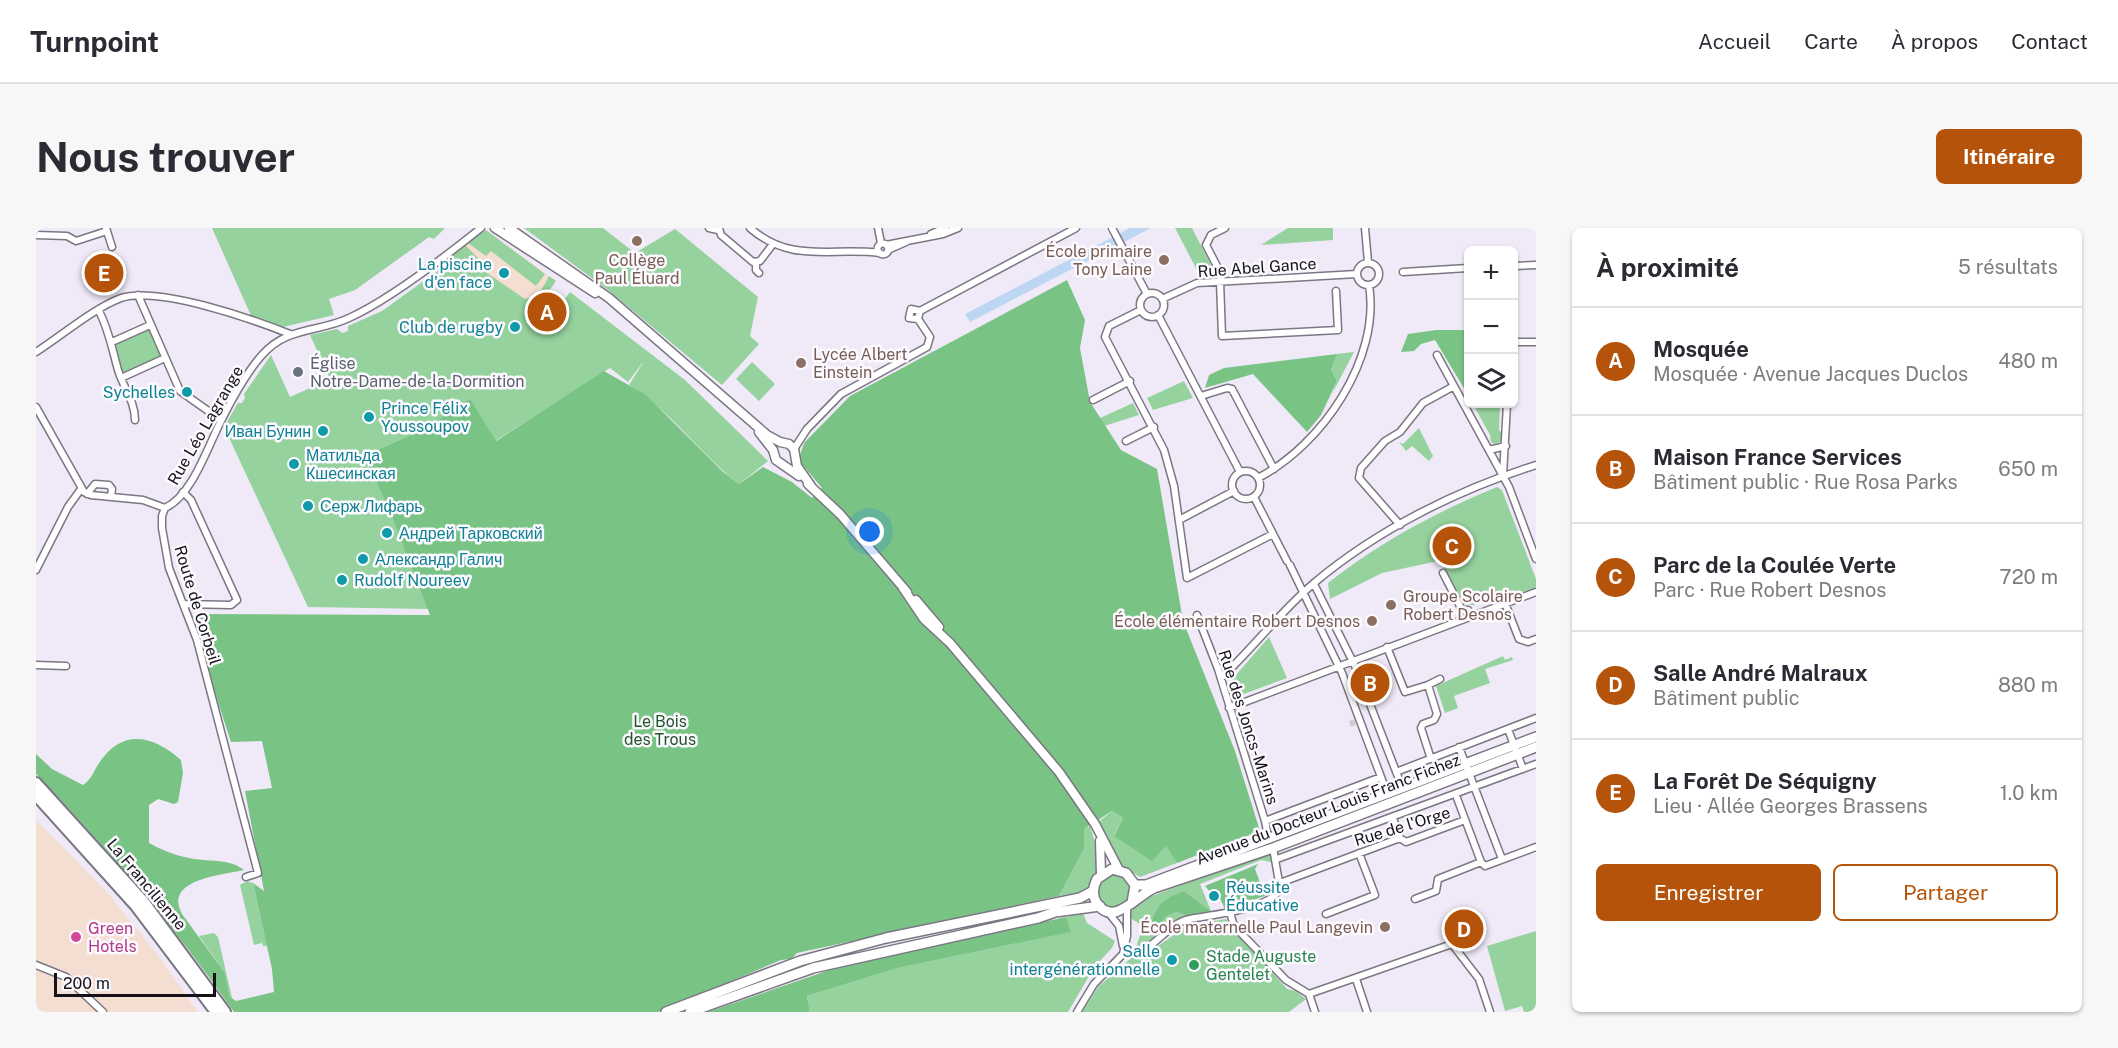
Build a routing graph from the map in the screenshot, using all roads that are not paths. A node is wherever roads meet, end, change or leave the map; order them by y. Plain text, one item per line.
1 (481, 228) edge
2 (495, 228) edge
3 (509, 228) edge
4 (709, 228) edge
5 (750, 228) edge
6 (756, 228) edge
7 (878, 228) edge
8 (945, 228) edge
9 (957, 228) edge
10 (1076, 228) edge
11 (1225, 228) edge
12 (1365, 228) edge
13 (719, 229) edge
14 (106, 230) edge
15 (1114, 231) edge
16 (36, 235) edge
17 (923, 238) junction
18 (766, 239) junction
19 (773, 244) junction
20 (883, 246) junction
21 (112, 247) dead end
22 (847, 252) junction
23 (756, 262) junction
24 (1368, 262) junction
25 (1536, 265) edge
26 (1518, 266) edge
27 (1464, 268) edge
28 (1403, 272) dead end
29 (759, 273) dead end
30 (1357, 273) junction
31 (1221, 281) junction
32 (1369, 285) junction
33 (1336, 291) dead end
34 (1147, 294) junction
35 (138, 295) junction
36 (1162, 299) junction
37 (1141, 310) junction
38 (99, 311) junction
39 (920, 311) junction
40 (1158, 315) junction
41 (631, 317) junction
42 (918, 319) junction
43 (150, 325) junction
44 (290, 333) junction
45 (112, 342) junction
46 (1518, 342) edge
47 (1536, 342) edge
48 (36, 352) edge
49 (1437, 355) dead end
50 (165, 358) junction
51 (121, 378) junction
52 (1130, 381) junction
53 (1455, 386) junction
54 (1201, 396) junction
55 (1093, 400) dead end
56 (36, 407) edge
57 (1507, 408) edge
58 (135, 420) dead end
59 (221, 420) junction
60 (749, 420) junction
61 (1154, 427) junction
62 (1126, 441) dead end
63 (1506, 446) junction
64 (788, 448) junction
65 (773, 450) junction
66 (1489, 450) junction
67 (784, 464) junction
68 (1536, 465) edge
69 (1275, 469) junction
70 (1240, 472) junction
71 (1503, 476) junction
72 (1258, 478) junction
73 (811, 486) junction
74 (1234, 491) junction
75 (84, 492) junction
76 (183, 492) junction
77 (111, 497) junction
78 (1254, 497) junction
79 (165, 508) junction
80 (1179, 520) junction
81 (1400, 525) junction
82 (1273, 534) junction
83 (1536, 559) edge
84 (36, 570) edge
85 (1443, 573) dead end
86 (1314, 584) junction
87 (1305, 592) junction
88 (1536, 592) edge
89 (1505, 603) junction
90 (183, 604) junction
91 (1462, 610) junction
92 (1197, 615) dead end
93 (1472, 616) junction
94 (1460, 619) junction
95 (1335, 624) junction
96 (1322, 631) junction
97 (1536, 639) edge
98 (1387, 647) junction
99 (1353, 660) junction
100 (36, 665) edge
101 (66, 666) dead end
102 (1339, 666) junction
103 (1221, 678) junction
104 (1440, 679) dead end
105 (1428, 685) junction
106 (1229, 708) junction
107 (1536, 718) edge
108 (1508, 729) junction
109 (1536, 737) edge
110 (1386, 747) junction
111 (1459, 747) junction
112 (1536, 747) edge
113 (1516, 749) junction
114 (1372, 752) junction
115 (1431, 759) junction
116 (1536, 764) edge
117 (1466, 768) junction
118 (1523, 769) junction
119 (1396, 772) junction
120 (1381, 777) junction
121 (36, 783) edge
122 (1473, 788) junction
123 (1397, 794) junction
124 (36, 795) edge
125 (1457, 798) dead end
126 (1393, 818) junction
127 (1465, 820) junction
128 (1265, 821) junction
129 (1095, 824) junction
130 (1332, 825) junction
131 (1400, 838) junction
132 (1536, 847) edge
133 (1273, 848) junction
134 (1359, 853) junction
135 (1221, 856) junction
136 (1277, 859) junction
137 (1502, 859) junction
138 (1481, 862) junction
139 (1119, 870) junction
140 (1101, 874) junction
141 (246, 877) dead end
142 (1280, 883) junction
143 (1135, 885) junction
144 (1093, 891) junction
145 (1415, 899) dead end
146 (1130, 906) junction
147 (1104, 909) junction
148 (1230, 912) junction
149 (1326, 914) dead end
150 (1123, 952) junction
151 (36, 965) edge
152 (1356, 979) junction
153 (1309, 994) junction
154 (103, 1012) edge
155 (216, 1012) edge
156 (225, 1012) edge
157 (666, 1012) edge
158 (690, 1012) edge
159 (1077, 1012) edge
160 (1315, 1012) edge
161 (1367, 1012) edge
162 (1490, 1012) edge

1 - 44 street, Rue Léo Lagrange
2 - 41 main road
3 - 41 main road
4 - 13 street
5 - 18 street
6 - 18 street
7 - 20 street
8 - 17 street
9 - 17 street
10 - 39 street
11 - 31 street
12 - 24 street
13 - 23 street
14 - 16 street
14 - 21 street
15 - 34 street
17 - 20 street
18 - 19 street
19 - 22 street
19 - 23 street
20 - 22 street
20 - 22 street
23 - 29 street
24 - 30 street
24 - 32 street
25 - 26 street
27 - 28 street
30 - 31 street, Rue Abel Gance
30 - 32 street
31 - 33 street
31 - 36 street, Rue Abel Gance
32 - 69 street
34 - 36 street
34 - 37 street
35 - 38 street
35 - 43 street
35 - 44 street
36 - 40 street
37 - 40 street
37 - 52 street
38 - 45 street
38 - 48 street
39 - 42 street
39 - 42 street
40 - 54 street
41 - 60 main road
42 - 64 street
43 - 45 street
43 - 50 street
44 - 59 street, Rue Léo Lagrange
45 - 51 street
46 - 47 street
49 - 53 street
50 - 51 street
50 - 59 street
51 - 58 street
52 - 55 street
52 - 61 street
53 - 66 street
53 - 81 street
54 - 69 street
54 - 70 street
56 - 75 street
57 - 63 street
59 - 76 street, Rue Léo Lagrange
60 - 64 main road
60 - 65 main road
61 - 62 street
61 - 80 street
63 - 66 street
63 - 71 street
64 - 65 main road
64 - 67 main road
64 - 73 main road
65 - 67 main road
66 - 71 street
67 - 73 main road
68 - 71 street
69 - 72 street
70 - 72 street
70 - 74 street
71 - 81 street
71 - 83 street
72 - 78 street
73 - 129 main road
74 - 78 street
74 - 80 street
75 - 77 street
75 - 77 street
75 - 84 street
76 - 79 street, Rue Léo Lagrange
76 - 90 street
77 - 79 street
78 - 82 street
79 - 90 street, Route de Corbeil
80 - 82 street
81 - 86 street
82 - 87 street
85 - 91 street
86 - 87 street
86 - 95 street
87 - 96 street
87 - 103 street
88 - 89 street
89 - 93 street
89 - 97 street
90 - 141 street, Route de Corbeil
91 - 93 street
91 - 94 street
92 - 103 street, Rue des Joncs-Marins
93 - 94 street
94 - 98 street
95 - 96 street
95 - 99 street
96 - 102 street
98 - 99 street
98 - 105 street
99 - 102 street
99 - 110 street
100 - 101 street
102 - 106 street
102 - 114 street
103 - 106 street, Rue des Joncs-Marins
104 - 105 street
105 - 115 street
106 - 128 street, Rue des Joncs-Marins
107 - 108 street
108 - 111 street
108 - 113 street
109 - 113 main road, Avenue du Docteur Louis Franc Fichez
110 - 114 street
110 - 119 street
111 - 115 street
111 - 117 street
112 - 113 main road, Avenue du Docteur Louis Franc Fichez
113 - 117 main road, Avenue du Docteur Louis Franc Fichez
113 - 118 street
114 - 120 street
115 - 119 street
116 - 118 street
117 - 122 street
117 - 123 main road, Avenue du Docteur Louis Franc Fichez
118 - 122 street
119 - 123 street
120 - 123 street
120 - 128 street
121 - 156 highway, La Francilienne
122 - 126 street
122 - 137 street
123 - 130 main road, Avenue du Docteur Louis Franc Fichez
123 - 130 main road
123 - 135 main road, Avenue du Docteur Louis Franc Fichez
124 - 155 highway, La Francilienne
125 - 127 street
126 - 131 street
126 - 136 street
127 - 131 street, Rue de l'Orge
127 - 138 street
128 - 135 street, Rue des Joncs-Marins
129 - 139 main road
129 - 140 main road
130 - 133 main road, Avenue du Docteur Louis Franc Fichez
131 - 134 street, Rue de l'Orge
132 - 137 street
133 - 136 street
133 - 146 main road, Avenue du Docteur Louis Franc Fichez
134 - 142 street, Rue de l'Orge
134 - 149 street
135 - 143 main road, Avenue du Docteur Louis Franc Fichez
136 - 142 street
137 - 138 street
138 - 145 street
139 - 140 main road
139 - 143 main road
140 - 144 main road
142 - 148 street
143 - 146 main road
144 - 147 main road
144 - 157 main road
146 - 147 main road
146 - 150 street
147 - 150 street
147 - 158 main road
148 - 150 street
148 - 153 street
150 - 159 street
151 - 154 street
152 - 153 street
152 - 161 street
152 - 162 street
153 - 160 street

